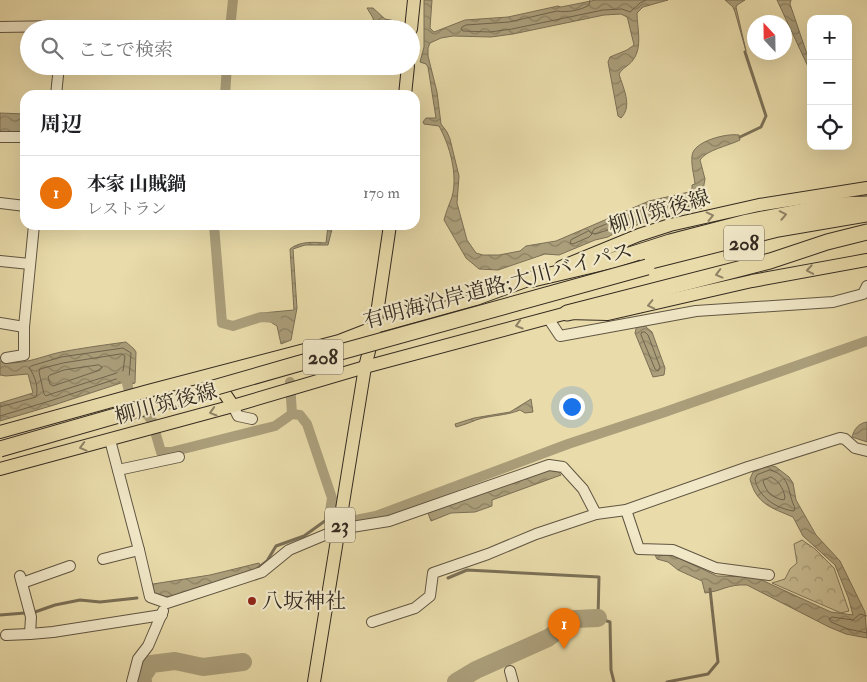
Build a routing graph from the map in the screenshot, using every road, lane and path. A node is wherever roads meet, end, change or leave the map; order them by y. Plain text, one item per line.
1 (414, 0) edge
2 (412, 20) edge
3 (0, 27) edge
4 (20, 27) edge
5 (58, 75) edge
6 (407, 75) edge
7 (57, 90) edge
8 (406, 90) edge
9 (0, 137) edge
10 (20, 137) edge
11 (867, 188) edge
12 (0, 204) edge
13 (867, 204) edge
14 (20, 206) edge
15 (867, 214) edge
16 (838, 215) junction
17 (867, 219) edge
18 (33, 230) edge
19 (389, 230) edge
20 (867, 232) edge
21 (862, 260) edge
22 (0, 261) edge
23 (30, 264) junction
24 (647, 264) junction
25 (533, 279) junction
26 (867, 286) edge
27 (567, 313) junction
28 (548, 318) junction
29 (0, 323) edge
30 (24, 327) junction
31 (375, 327) junction
32 (6, 358) dead end
33 (365, 367) junction
34 (211, 375) junction
35 (99, 405) junction
36 (233, 406) junction
37 (252, 419) dead end
38 (0, 432) edge
39 (110, 440) junction
40 (0, 444) edge
41 (0, 449) edge
42 (867, 450) edge
43 (179, 457) dead end
44 (0, 469) edge
45 (118, 470) junction
46 (626, 510) junction
47 (596, 514) junction
48 (340, 528) junction
49 (139, 550) junction
50 (103, 559) dead end
51 (70, 566) dead end
52 (769, 574) dead end
53 (167, 603) junction
54 (162, 615) junction
55 (372, 622) dead end
56 (6, 634) dead end
57 (30, 634) junction
58 (510, 671) dead end
59 (132, 682) edge
60 (314, 682) edge
61 (513, 682) edge

1 - 2 main road
3 - 4 street
5 - 7 street
6 - 8 main road
9 - 10 street
25 -> 11 main road, 柳川筑後線
12 - 14 street
13 - 16 highway
15 - 16 highway, 有明海沿岸道路;大川バイパス / 208
16 - 17 highway, 有明海沿岸道路;大川バイパス / 208
16 - 24 highway, 有明海沿岸道路;大川バイパス / 208
25 -> 16 highway
18 - 23 street
19 - 31 main road, 23
20 -> 27 highway
21 -> 27 main road, 柳川筑後線
22 - 23 street
23 - 30 street
24 - 40 highway, 有明海沿岸道路;大川バイパス / 208
24 - 41 highway, 有明海沿岸道路;大川バイパス / 208, bridge
25 - 31 main road, 柳川筑後線
26 - 28 street
27 - 28 main road, 柳川筑後線
28 -> 33 main road, 柳川筑後線
29 - 30 street
30 - 32 street
31 - 33 main road, 23
31 - 34 main road, 柳川筑後線
33 - 36 main road, 柳川筑後線
33 - 48 main road, 23
34 - 35 main road, 柳川筑後線
34 - 36 main road, 柳川筑後線
35 - 38 main road, 柳川筑後線
35 - 39 main road, 柳川筑後線
36 - 37 street
36 -> 39 main road, 柳川筑後線
39 -> 44 main road, 柳川筑後線
39 - 45 street
42 - 46 street
43 - 45 street
45 - 49 street
46 - 47 street
46 - 52 street
47 - 48 street
47 - 55 street
48 - 53 street
48 - 60 main road, 23
49 - 50 street
49 - 53 street
51 - 57 street
53 - 54 street
54 - 57 street
54 - 59 street
56 - 57 street
58 - 61 street

